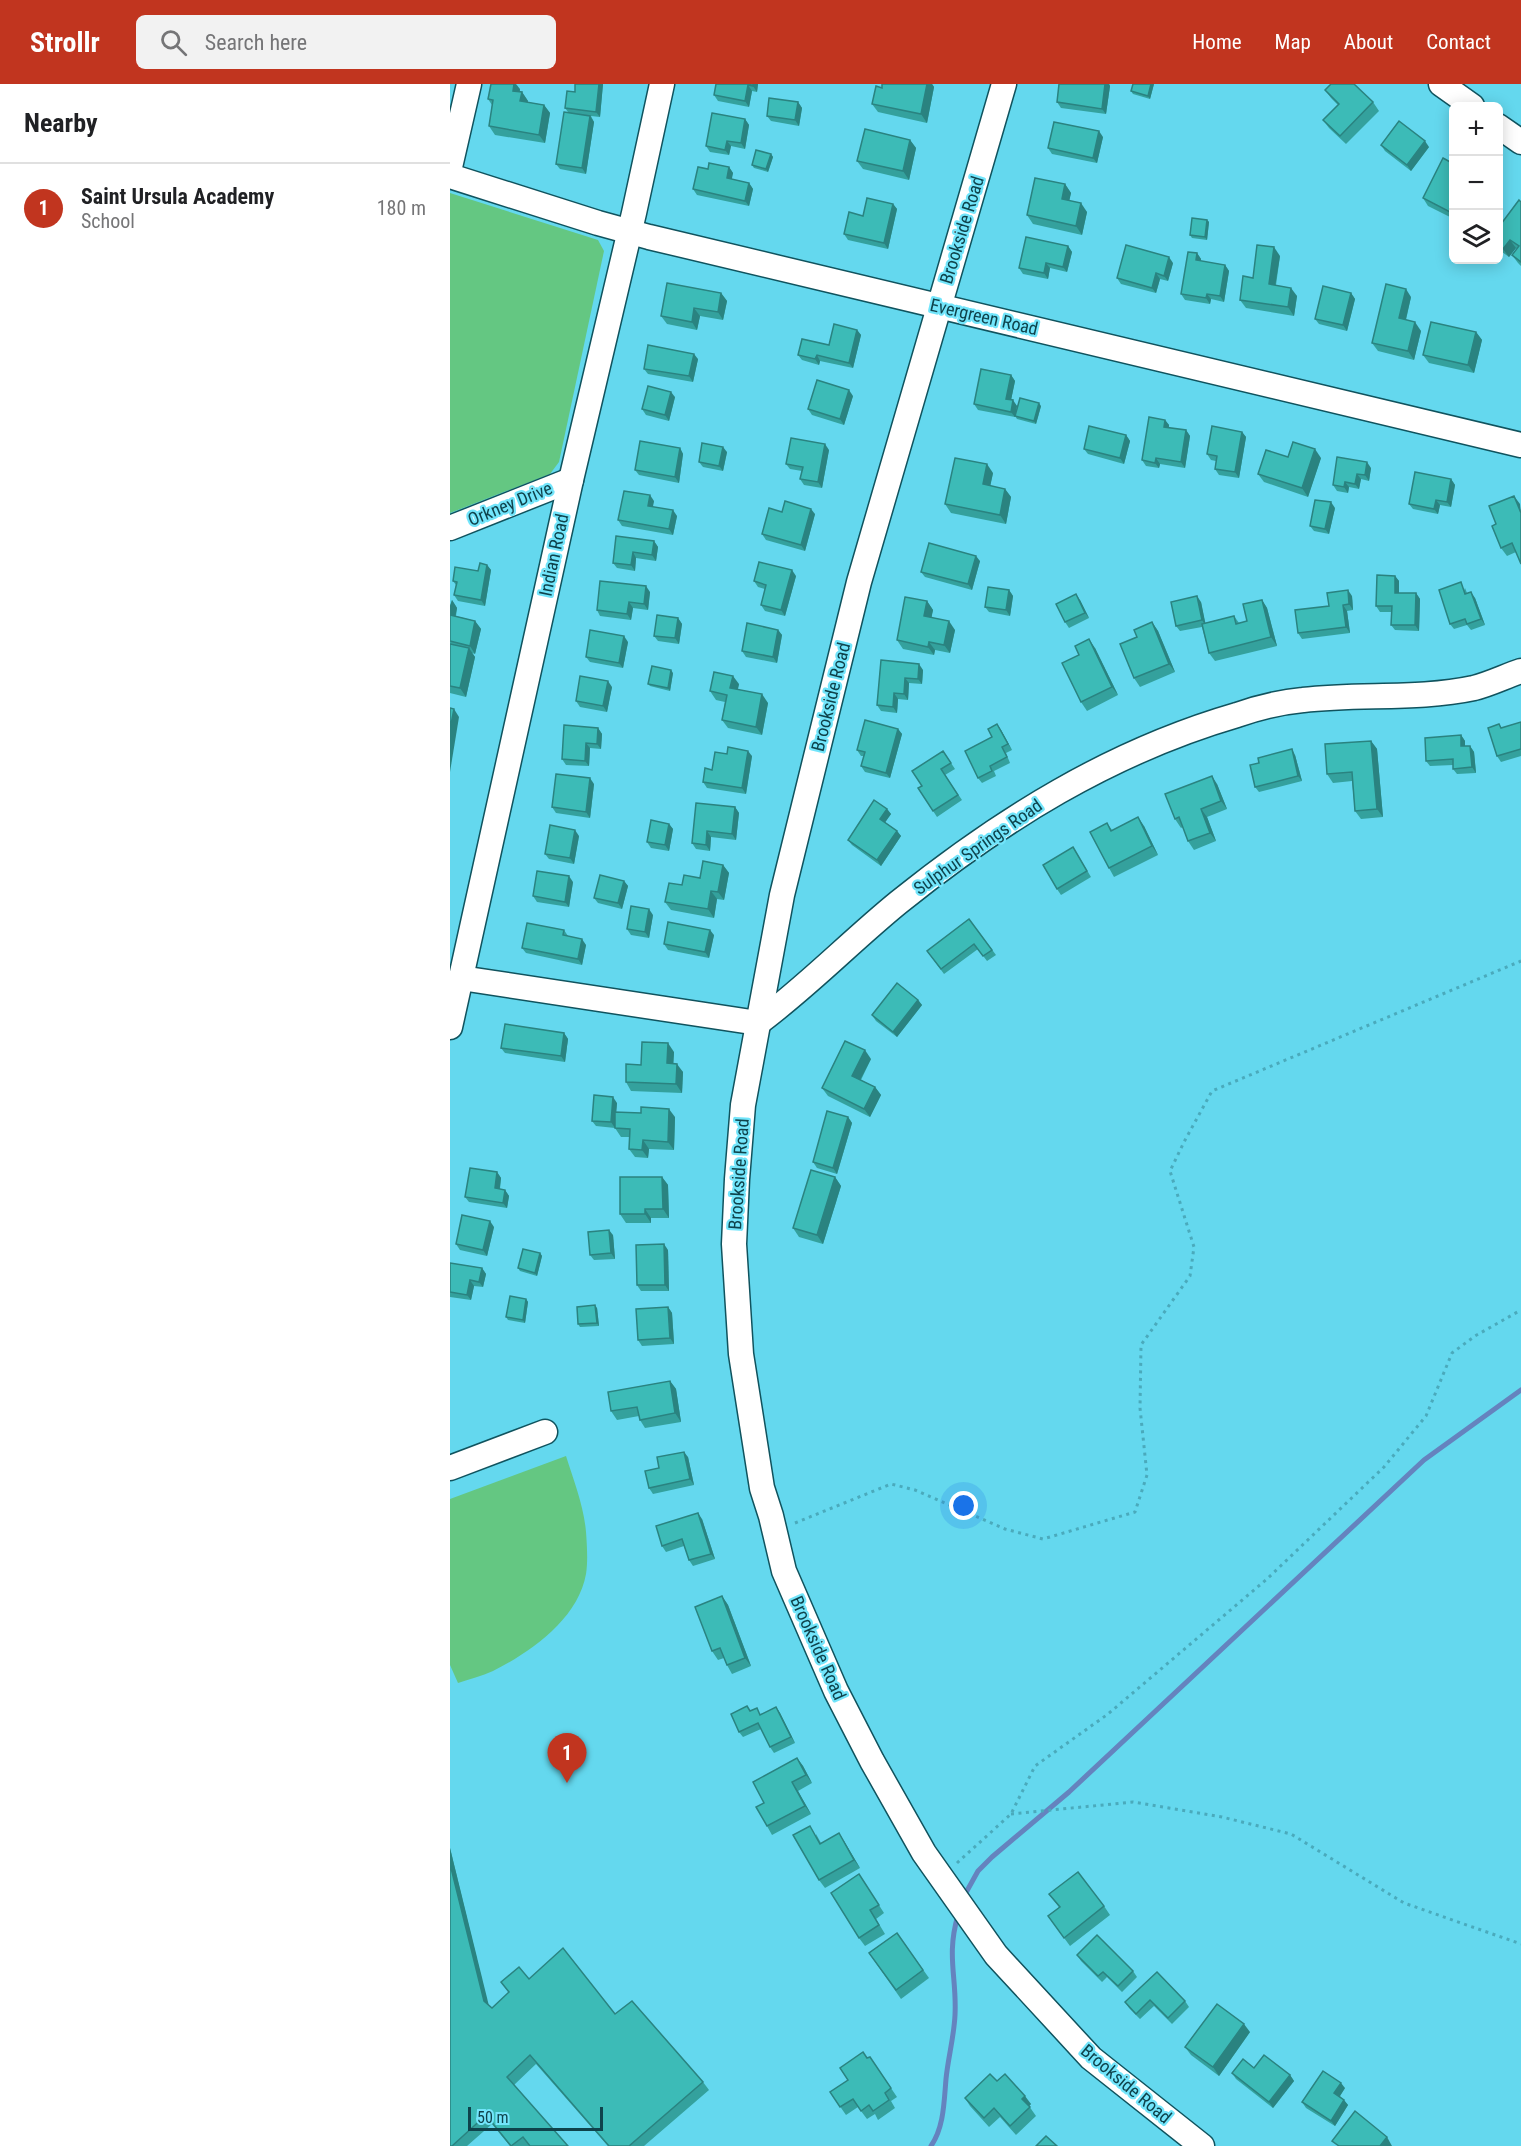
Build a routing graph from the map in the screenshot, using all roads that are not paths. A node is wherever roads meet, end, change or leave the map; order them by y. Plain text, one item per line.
1 (469, 84) edge
2 (662, 84) edge
3 (1004, 84) edge
4 (1441, 84) edge
5 (1466, 102) edge
6 (1503, 129) edge
7 (1521, 142) edge
8 (450, 167) edge
9 (450, 176) edge
10 (629, 232) junction
11 (939, 306) junction
12 (1521, 445) edge
13 (571, 480) junction
14 (450, 528) edge
15 (1521, 671) edge
16 (461, 978) junction
17 (758, 1023) junction
18 (450, 1027) edge
19 (544, 1432) dead end
20 (450, 1468) edge
21 (1202, 2146) edge

1 - 8 street
2 - 10 street, Indian Road
3 - 11 street, Brookside Road
4 - 5 street
6 - 7 street
9 - 10 street, Evergreen Road
10 - 11 street, Evergreen Road
10 - 13 street, Indian Road
11 - 12 street, Evergreen Road
11 - 17 street, Brookside Road
13 - 14 street, Orkney Drive
13 - 16 street, Indian Road
15 - 17 street, Sulphur Springs Road
16 - 17 street
16 - 18 street, Indian Road
17 - 21 street, Brookside Road
19 - 20 street

